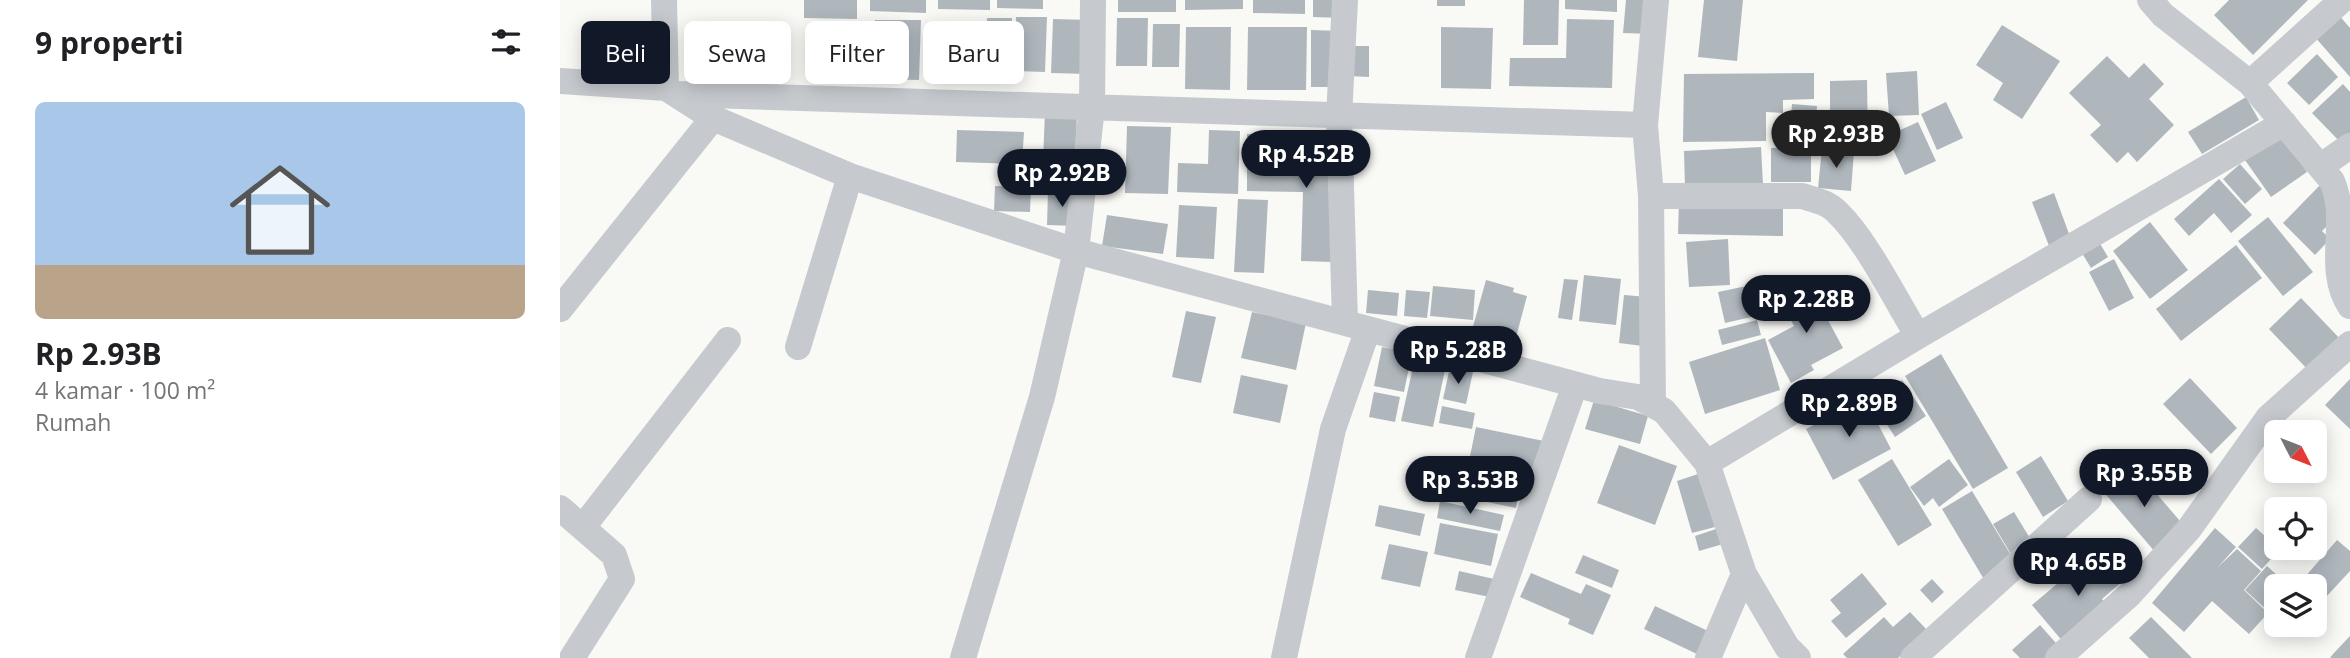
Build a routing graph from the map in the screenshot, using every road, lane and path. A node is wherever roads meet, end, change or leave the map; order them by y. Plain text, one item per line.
1 (664, 0) edge
2 (1093, 0) edge
3 (1345, 0) edge
4 (1656, 0) edge
5 (2150, 0) edge
6 (2342, 0) edge
7 (560, 81) edge
8 (2250, 83) junction
9 (671, 91) junction
10 (1092, 107) junction
11 (1339, 117) junction
12 (713, 118) junction
13 (2284, 123) junction
14 (1645, 125) junction
15 (2350, 146) edge
16 (2321, 166) junction
17 (850, 176) junction
18 (1651, 196) junction
19 (2345, 217) edge
20 (1076, 251) junction
21 (2348, 295) edge
22 (560, 309) edge
23 (1357, 326) junction
24 (1917, 336) junction
25 (728, 340) dead end
26 (2350, 344) edge
27 (799, 348) dead end
28 (1575, 385) junction
29 (1653, 405) junction
30 (1707, 463) junction
31 (2088, 499) dead end
32 (560, 508) edge
33 (583, 527) junction
34 (1744, 574) junction
35 (572, 658) edge
36 (963, 658) edge
37 (1283, 658) edge
38 (1478, 658) edge
39 (1708, 658) edge
40 (1798, 658) edge
41 (1913, 658) edge
42 (2058, 658) edge

1 - 9 street
2 - 10 street
3 - 11 street
4 - 14 street
5 - 8 street
6 - 8 street
7 - 9 street
8 - 13 street
9 - 10 street
9 - 12 street
10 - 11 street
10 - 20 street
11 - 14 street
11 - 23 street
12 - 17 street
12 - 22 street
13 - 16 street
13 - 24 street
14 - 18 street
15 - 16 street
16 - 19 street
17 - 20 street
17 - 27 street
18 - 24 street
18 - 29 street
19 - 21 street
20 - 23 street
20 - 36 street
23 - 28 street
23 - 37 street
24 - 30 street
25 - 33 street
26 - 42 street
28 - 29 street
28 - 38 street
29 - 30 street
30 - 34 street
31 - 41 street
32 - 33 street
33 - 35 street
34 - 39 street
34 - 40 street

